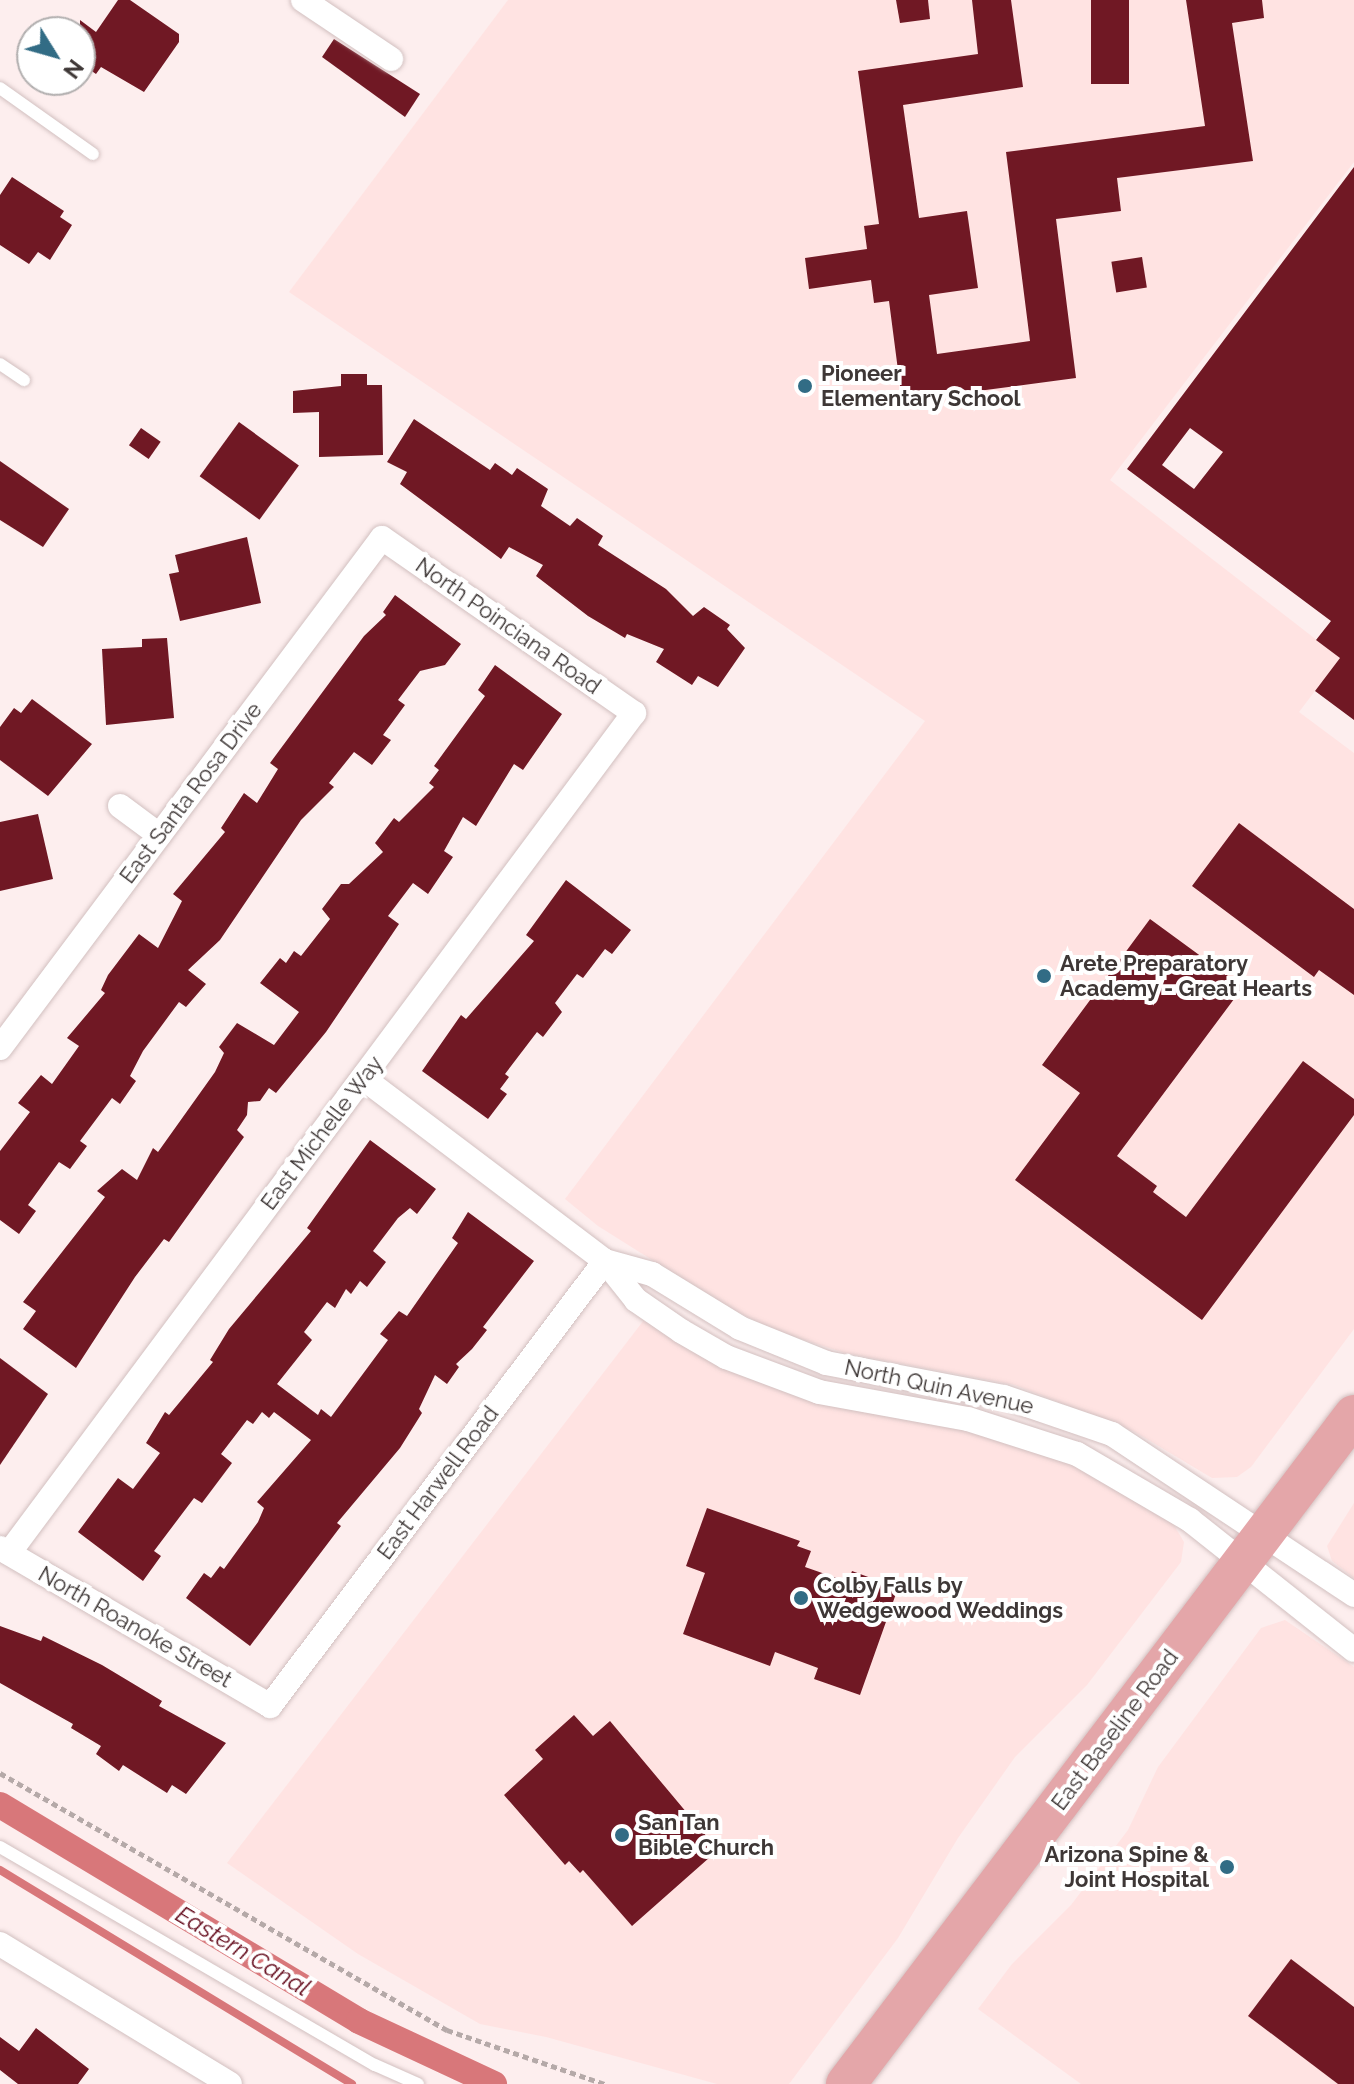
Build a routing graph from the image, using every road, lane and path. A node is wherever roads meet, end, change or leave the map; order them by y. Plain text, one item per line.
1 (314, 3) edge
2 (391, 59) dead end
3 (0, 88) edge
4 (93, 154) dead end
5 (0, 364) edge
6 (24, 380) dead end
7 (382, 538) joint
8 (634, 713) joint
9 (120, 806) dead end
10 (159, 835) junction
11 (0, 1048) edge
12 (363, 1078) junction
13 (605, 1261) junction
14 (1045, 1409) junction
15 (1354, 1415) edge
16 (1034, 1437) junction
17 (1253, 1548) junction
18 (5, 1550) edge
19 (1354, 1595) edge
20 (1354, 1650) edge
21 (270, 1706) joint
22 (0, 1773) edge
23 (0, 1847) edge
24 (4, 1955) edge
25 (230, 2084) edge
26 (418, 2084) edge
27 (605, 2084) edge
28 (846, 2084) edge

1 - 2 street
3 - 4 lane
5 - 6 lane
7 - 8 street, North Poinciana Road
7 - 10 street, East Santa Rosa Drive
8 - 12 street, East Michelle Way
9 - 10 street
10 - 11 street, East Santa Rosa Drive
12 - 13 street, North Quin Avenue
12 - 18 street, East Michelle Way
13 - 14 street, North Quin Avenue
13 - 16 street, North Quin Avenue
13 - 21 street, East Harwell Road
14 - 16 lane
14 - 17 street, North Quin Avenue
15 - 17 main road, East Baseline Road
16 - 17 street, North Quin Avenue
17 - 19 street
17 - 20 street
17 - 28 main road, East Baseline Road
18 - 21 street, North Roanoke Street
22 - 27 path
23 - 26 lane
24 - 25 street

